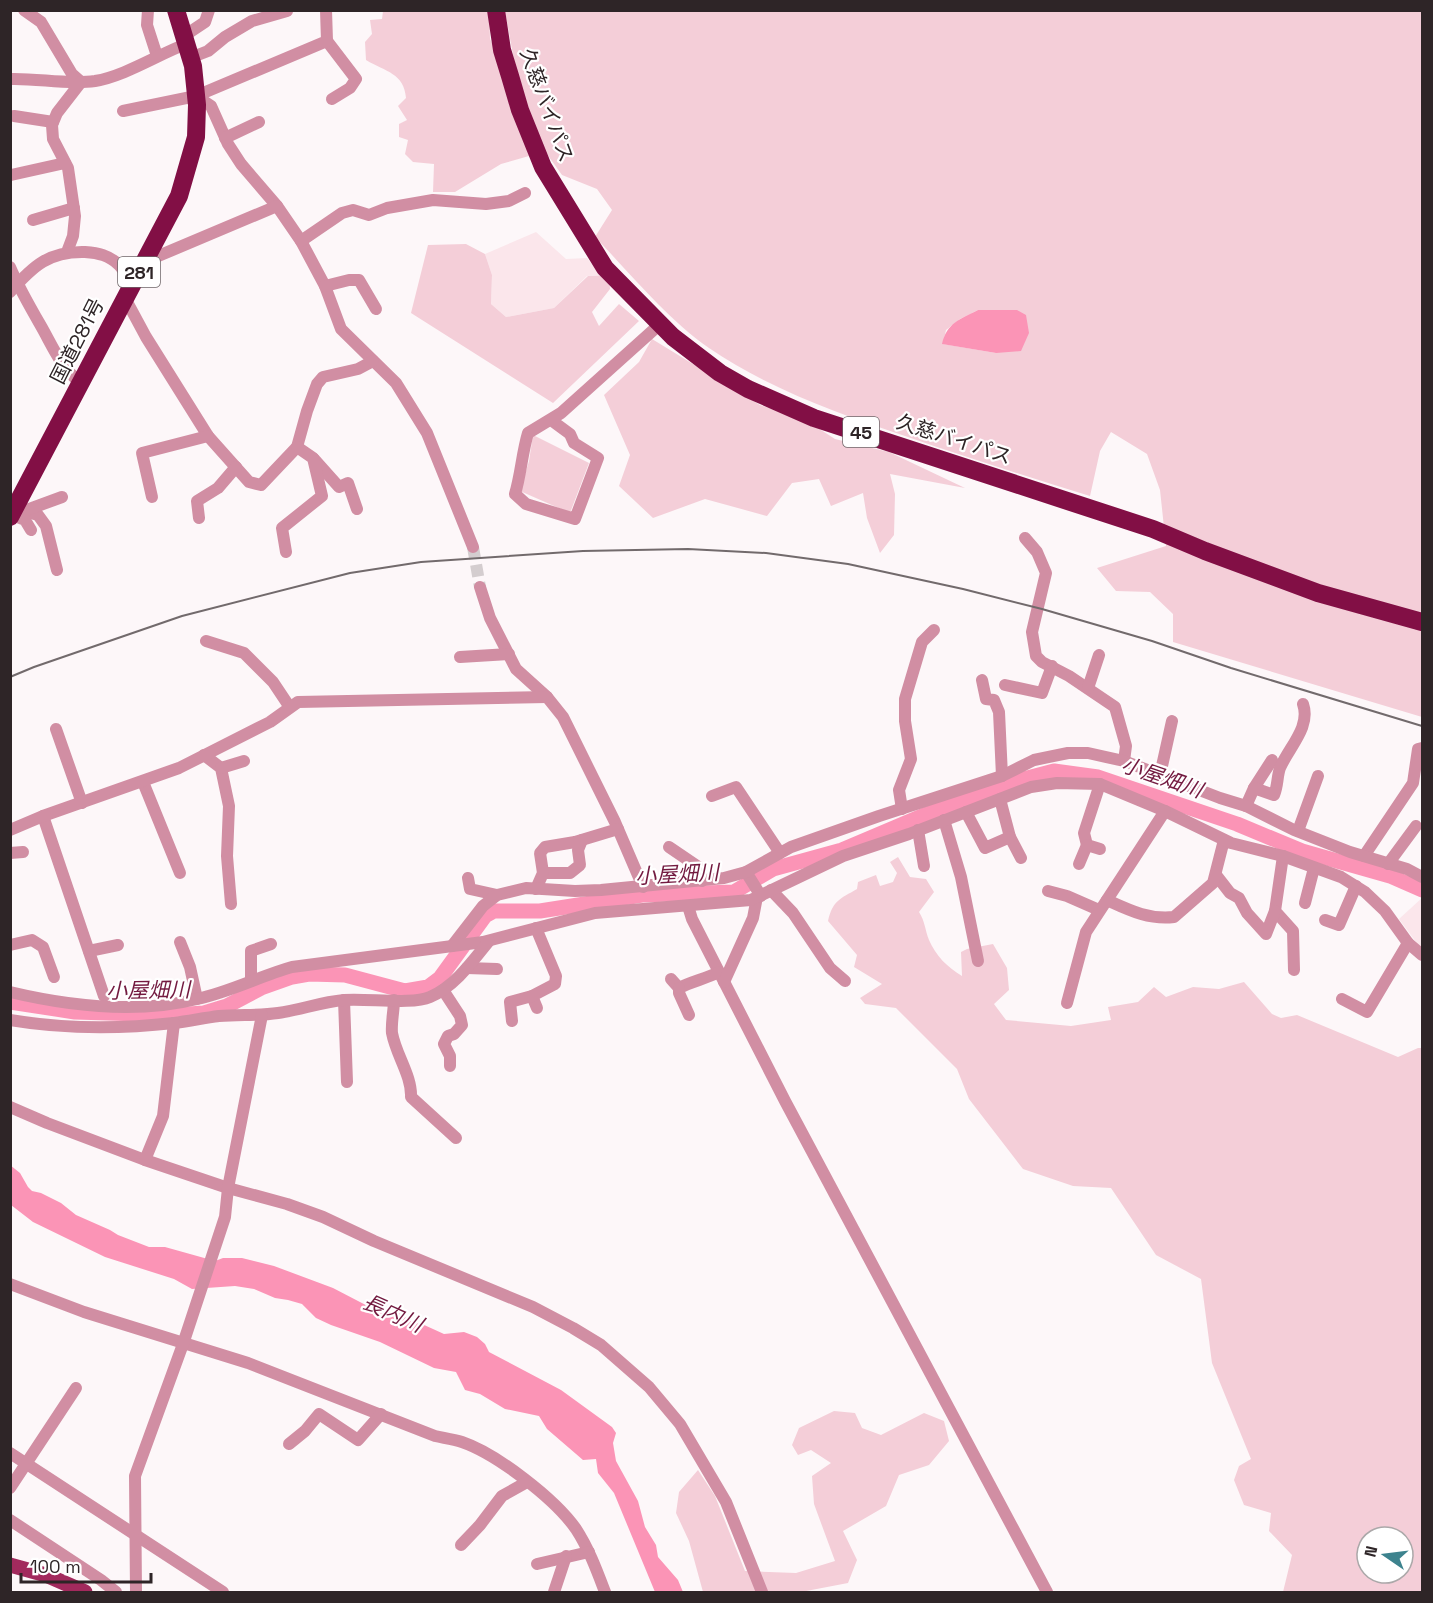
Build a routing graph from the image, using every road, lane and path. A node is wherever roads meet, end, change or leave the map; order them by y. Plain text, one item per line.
1 (24, 10) edge
2 (148, 10) edge
3 (176, 10) edge
4 (208, 10) edge
5 (327, 10) edge
6 (496, 10) edge
7 (287, 11) edge
8 (327, 41) junction
9 (187, 46) junction
10 (157, 56) junction
11 (10, 79) edge
12 (81, 82) junction
13 (196, 96) junction
14 (332, 99) dead end
15 (123, 111) dead end
16 (14, 116) dead end
17 (53, 122) junction
18 (259, 122) dead end
19 (225, 138) junction
20 (65, 163) junction
21 (11, 175) edge
22 (525, 193) dead end
23 (277, 206) junction
24 (74, 208) junction
25 (33, 220) dead end
26 (301, 241) junction
27 (67, 252) junction
28 (144, 262) junction
29 (10, 267) edge
30 (325, 286) junction
31 (14, 288) edge
32 (129, 291) junction
33 (376, 309) dead end
34 (659, 325) junction
35 (373, 361) junction
36 (81, 383) junction
37 (551, 420) junction
38 (208, 436) junction
39 (297, 447) junction
40 (313, 458) junction
41 (236, 467) junction
42 (62, 497) dead end
43 (152, 497) dead end
44 (357, 509) dead end
45 (15, 514) edge
46 (199, 518) dead end
47 (31, 530) dead end
48 (1024, 538) dead end
49 (473, 547) tunnel mouth
50 (286, 552) dead end
51 (57, 570) dead end
52 (480, 587) tunnel mouth
53 (1422, 622) edge
54 (934, 630) dead end
55 (206, 641) dead end
56 (509, 654) junction
57 (1099, 655) dead end
58 (460, 657) dead end
59 (1052, 666) junction
60 (982, 680) dead end
61 (1005, 685) dead end
62 (1088, 688) junction
63 (547, 697) junction
64 (1303, 704) dead end
65 (289, 706) junction
66 (1172, 721) dead end
67 (56, 729) dead end
68 (1422, 748) edge
69 (204, 755) junction
70 (1272, 760) dead end
71 (244, 761) dead end
72 (1124, 761) junction
73 (220, 768) junction
74 (1160, 775) junction
75 (1002, 776) junction
76 (1318, 776) dead end
77 (143, 782) junction
78 (1100, 784) junction
79 (1254, 788) junction
80 (712, 796) dead end
81 (1000, 799) junction
82 (82, 803) junction
83 (1246, 806) junction
84 (902, 809) junction
85 (1165, 811) junction
86 (966, 812) junction
87 (43, 816) junction
88 (944, 820) junction
89 (1416, 826) dead end
90 (618, 829) junction
91 (10, 830) edge
92 (918, 830) junction
93 (1298, 831) junction
94 (1010, 837) junction
95 (582, 840) junction
96 (1224, 840) junction
97 (1088, 845) junction
98 (669, 847) dead end
99 (1100, 849) dead end
100 (780, 853) junction
101 (1283, 856) junction
102 (1364, 856) junction
103 (1021, 858) dead end
104 (1079, 864) dead end
105 (1388, 864) junction
106 (924, 866) dead end
107 (1314, 868) junction
108 (180, 873) dead end
109 (543, 873) junction
110 (748, 875) junction
111 (1216, 875) junction
112 (1422, 877) edge
113 (468, 878) dead end
114 (702, 881) junction
115 (1356, 886) junction
116 (643, 887) junction
117 (536, 889) junction
118 (1048, 891) dead end
119 (761, 893) junction
120 (497, 895) junction
121 (1305, 903) dead end
122 (231, 904) dead end
123 (1103, 905) junction
124 (688, 906) junction
125 (1275, 911) junction
126 (1325, 920) dead end
127 (536, 928) junction
128 (486, 941) junction
129 (180, 942) dead end
130 (1408, 943) junction
131 (271, 944) dead end
132 (10, 945) edge
133 (118, 945) dead end
134 (455, 946) junction
135 (88, 951) junction
136 (1422, 956) edge
137 (978, 961) dead end
138 (467, 968) junction
139 (497, 969) dead end
140 (1294, 970) dead end
141 (54, 977) dead end
142 (722, 977) junction
143 (251, 981) junction
144 (845, 981) dead end
145 (443, 990) junction
146 (10, 992) edge
147 (104, 996) dead end
148 (197, 999) junction
149 (1342, 999) dead end
150 (344, 1000) junction
151 (394, 1000) junction
152 (1067, 1003) dead end
153 (114, 1008) junction
154 (262, 1015) junction
155 (689, 1015) dead end
156 (10, 1020) edge
157 (512, 1021) dead end
158 (174, 1023) junction
159 (113, 1025) junction
160 (450, 1066) dead end
161 (347, 1082) dead end
162 (10, 1107) edge
163 (456, 1138) dead end
164 (145, 1160) junction
165 (228, 1188) junction
166 (10, 1284) edge
167 (185, 1338) junction
168 (76, 1388) dead end
169 (381, 1414) junction
170 (289, 1444) dead end
171 (10, 1453) edge
172 (26, 1463) junction
173 (527, 1482) junction
174 (10, 1488) edge
175 (10, 1520) edge
176 (137, 1536) junction
177 (461, 1545) dead end
178 (588, 1552) junction
179 (566, 1556) junction
180 (537, 1564) dead end
181 (10, 1565) edge
182 (85, 1593) edge
183 (116, 1593) edge
184 (136, 1593) edge
185 (223, 1593) edge
186 (554, 1593) edge
187 (605, 1593) edge
188 (762, 1593) edge
189 (1047, 1593) edge

1 - 12 street
2 - 10 street
3 - 9 highway, 国道281号 / 281
4 - 9 street
5 - 8 street
6 - 34 highway, 久慈バイパス / 45
7 - 9 street
8 - 13 street
8 - 14 street
9 - 10 street
9 - 13 highway, 国道281号 / 281
10 - 12 street
11 - 12 street
12 - 17 street
13 - 15 street
13 - 19 street
13 - 28 highway, 国道281号 / 281
16 - 17 street
17 - 20 street
18 - 19 street
19 - 23 street
20 - 21 street
20 - 24 street
22 - 26 street
23 - 26 street
23 - 28 street
24 - 25 street
24 - 27 street
26 - 30 street
27 - 31 street
27 - 32 street
28 - 32 highway, 国道281号 / 281
29 - 31 street
30 - 33 street
30 - 35 street
31 - 36 street
32 - 36 highway, 国道281号 / 281
32 - 38 street
34 - 37 street
34 - 53 highway, 久慈バイパス / 45
35 - 39 street
35 - 49 street
36 - 45 highway, 国道281号 / 281
37 - 37 street
38 - 41 street
38 - 43 street
39 - 40 street
39 - 41 street
40 - 44 street
40 - 50 street
41 - 46 street
42 - 45 street
45 - 47 street
45 - 51 street
48 - 59 street
52 - 56 street
54 - 84 street
55 - 65 street
56 - 58 street
56 - 63 street
57 - 62 street
59 - 61 street
59 - 62 street
60 - 75 street
62 - 72 street
63 - 65 street
63 - 90 street
64 - 79 street
65 - 69 street
66 - 74 street
67 - 82 street
68 - 102 street
69 - 73 street
69 - 77 street
70 - 79 street
71 - 73 street
72 - 74 street
72 - 75 street
73 - 122 street
74 - 83 street
75 - 84 street
76 - 93 street
77 - 82 street
77 - 108 street
78 - 81 street
78 - 85 street
78 - 97 street
79 - 83 street
80 - 100 street
81 - 86 street
81 - 94 street
82 - 87 street
83 - 93 street
84 - 100 street
85 - 96 street
85 - 123 street
86 - 88 street
86 - 94 street
87 - 91 street
87 - 135 street
88 - 92 street
88 - 137 street
89 - 105 street
90 - 95 street
90 - 116 street
92 - 106 street
92 - 119 street
93 - 102 street
94 - 103 street
95 - 109 street
95 - 109 street
96 - 101 street
96 - 111 street
97 - 99 street
97 - 104 street
98 - 114 street
100 - 110 street
101 - 107 street
101 - 125 street
102 - 105 street
105 - 112 street
107 - 115 street
107 - 121 street
109 - 117 street
110 - 114 street
110 - 119 street
111 - 123 street
111 - 125 street
113 - 120 street
114 - 116 street
115 - 126 street
115 - 130 street
116 - 117 street
117 - 120 street
118 - 123 street
119 - 124 street
119 - 142 street
119 - 144 street
120 - 134 street
123 - 152 street
124 - 127 street
124 - 142 street
125 - 140 street
127 - 128 street
127 - 157 street
128 - 134 street
128 - 138 street
129 - 148 street
130 - 136 street
130 - 149 street
131 - 143 street
132 - 141 street
133 - 135 street
134 - 143 street
135 - 147 street
138 - 139 street
138 - 145 street
142 - 155 street
142 - 189 street
143 - 148 street
145 - 151 street
145 - 160 street
146 - 153 street
148 - 153 street
150 - 151 street
150 - 154 street
150 - 161 street
151 - 163 street
153 - 159 street
154 - 158 street
154 - 165 street
156 - 159 street
158 - 159 street
158 - 164 street
162 - 164 street
164 - 165 street
165 - 167 street
165 - 188 street
166 - 167 street
167 - 169 street
167 - 176 street
168 - 172 street
169 - 170 street
169 - 173 street
171 - 172 street
172 - 174 street
172 - 176 street
173 - 177 street
173 - 178 street
175 - 183 street
176 - 184 street
176 - 185 street
178 - 179 street
178 - 187 street
179 - 180 street
179 - 186 street
181 - 182 main road

